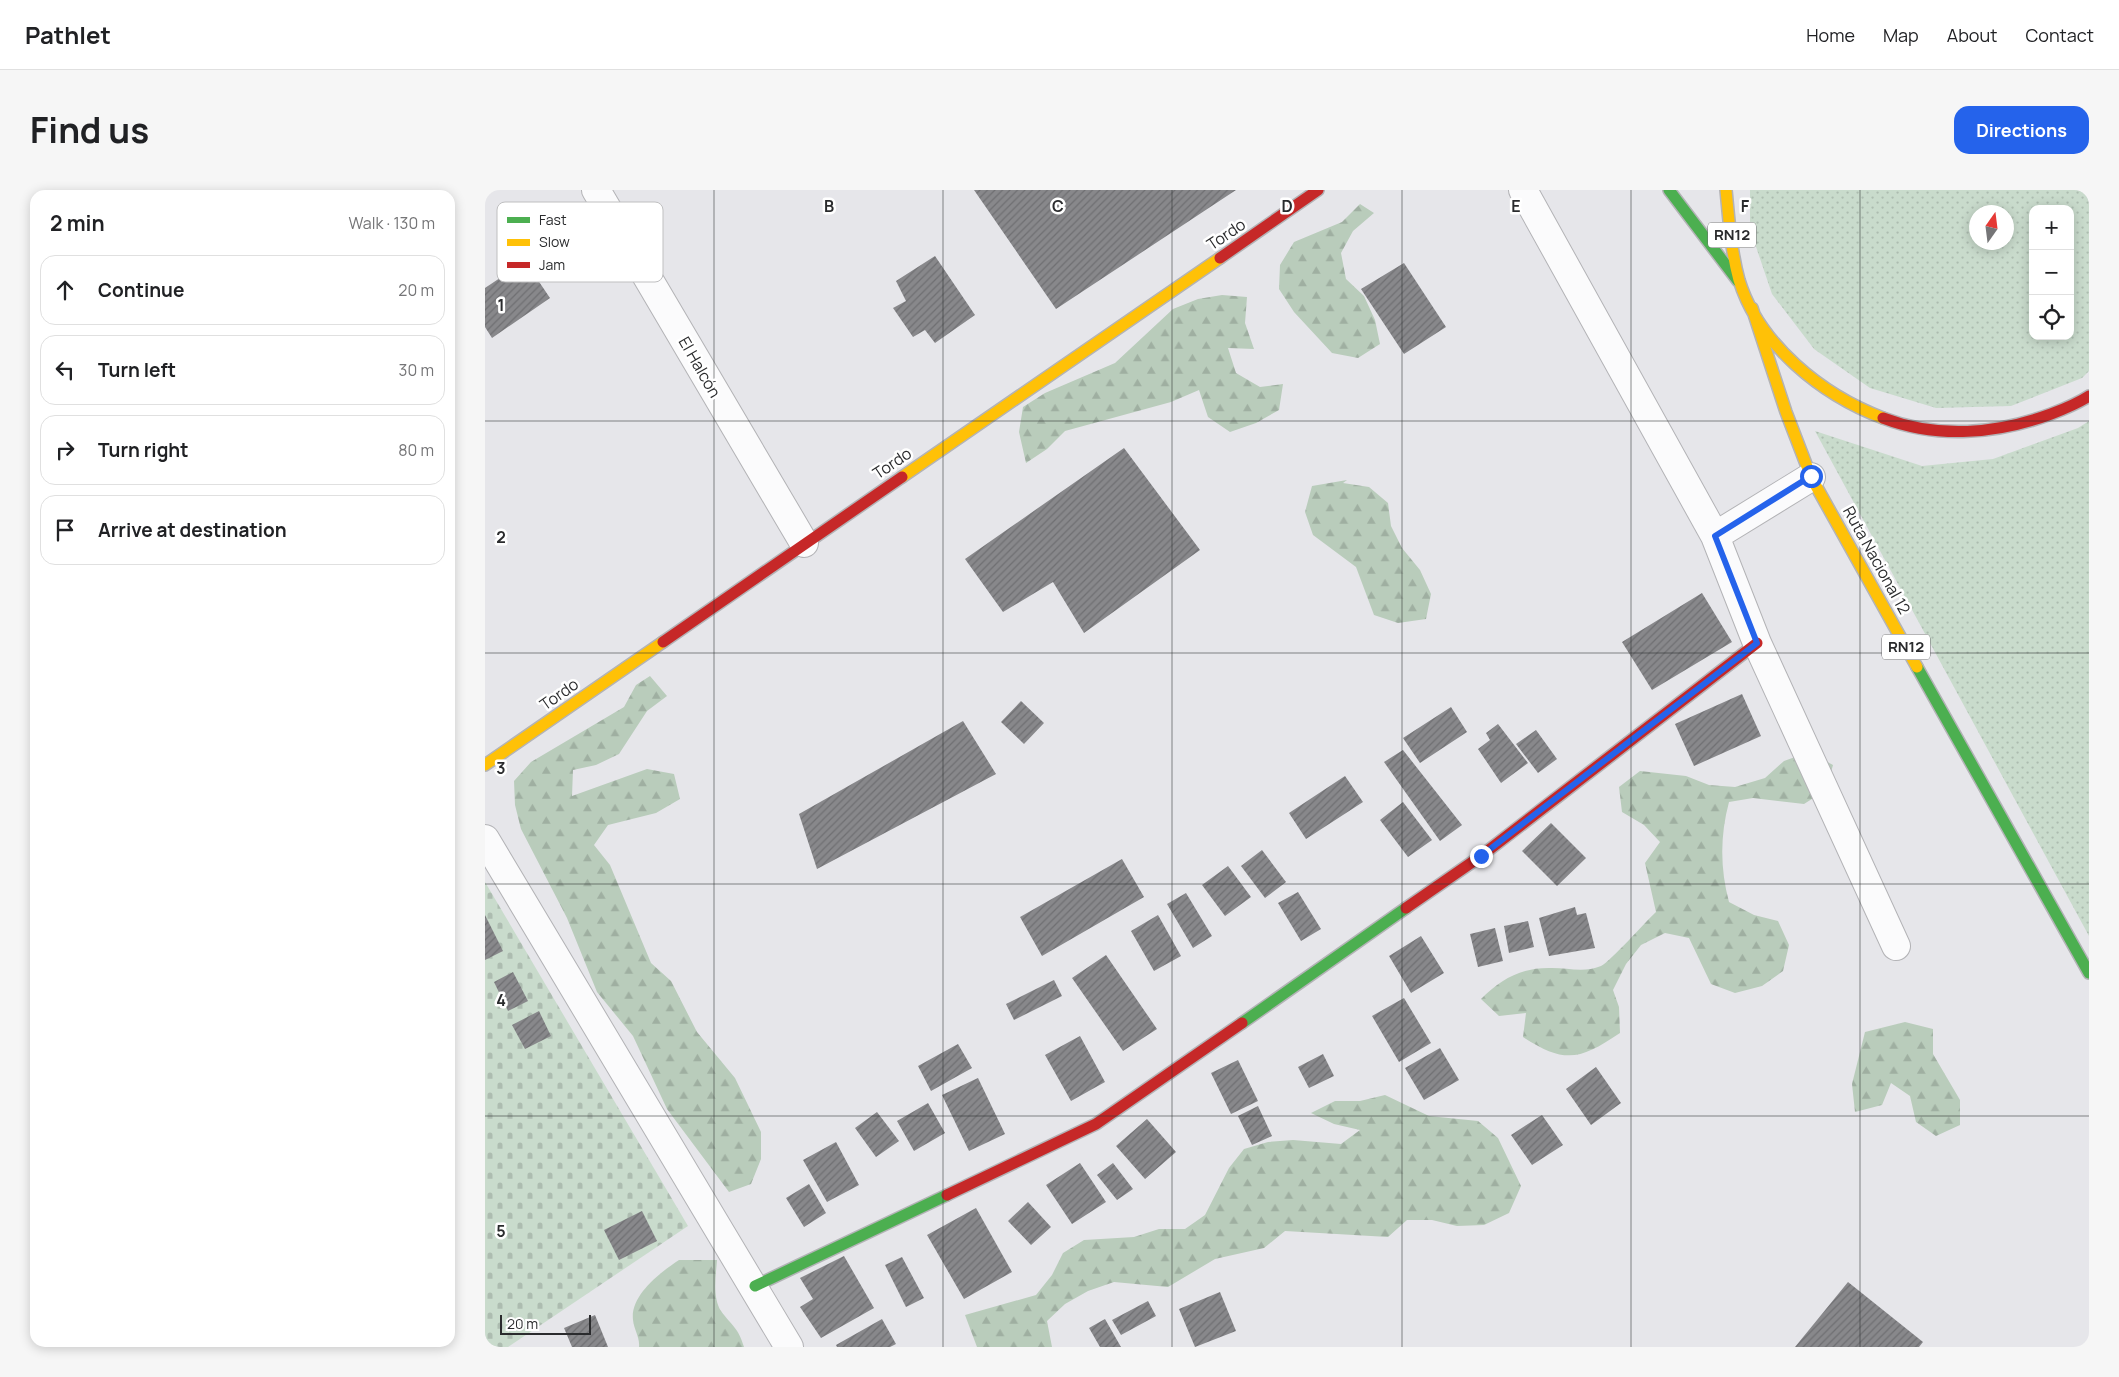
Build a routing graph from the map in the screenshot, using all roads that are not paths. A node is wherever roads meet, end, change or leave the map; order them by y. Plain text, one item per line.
1 (596, 190) edge
2 (1318, 190) edge
3 (1523, 190) edge
4 (1669, 190) edge
5 (1726, 190) edge
6 (603, 202) edge
7 (1739, 281) junction
8 (650, 282) edge
9 (1751, 308) junction
10 (2089, 396) edge
11 (1811, 476) junction
12 (1715, 536) junction
13 (804, 543) junction
14 (1757, 643) junction
15 (485, 765) edge
16 (485, 839) edge
17 (1897, 946) dead end
18 (2089, 973) edge
19 (755, 1286) junction
20 (789, 1347) edge

1 - 6 street, El Halcón
2 - 13 main road, Tordo
3 - 12 street
4 - 7 main road
5 - 7 main road, RN12
7 - 9 main road, RN12
8 - 13 street, El Halcón
9 - 10 main road, RN12
9 - 11 main road, Ruta Nacional 12 / RN12
11 - 12 street
11 - 18 main road, Ruta Nacional 12 / RN12
12 - 14 street
13 - 15 main road, Tordo
14 - 17 street
14 - 19 main road
16 - 19 street
19 - 20 street

